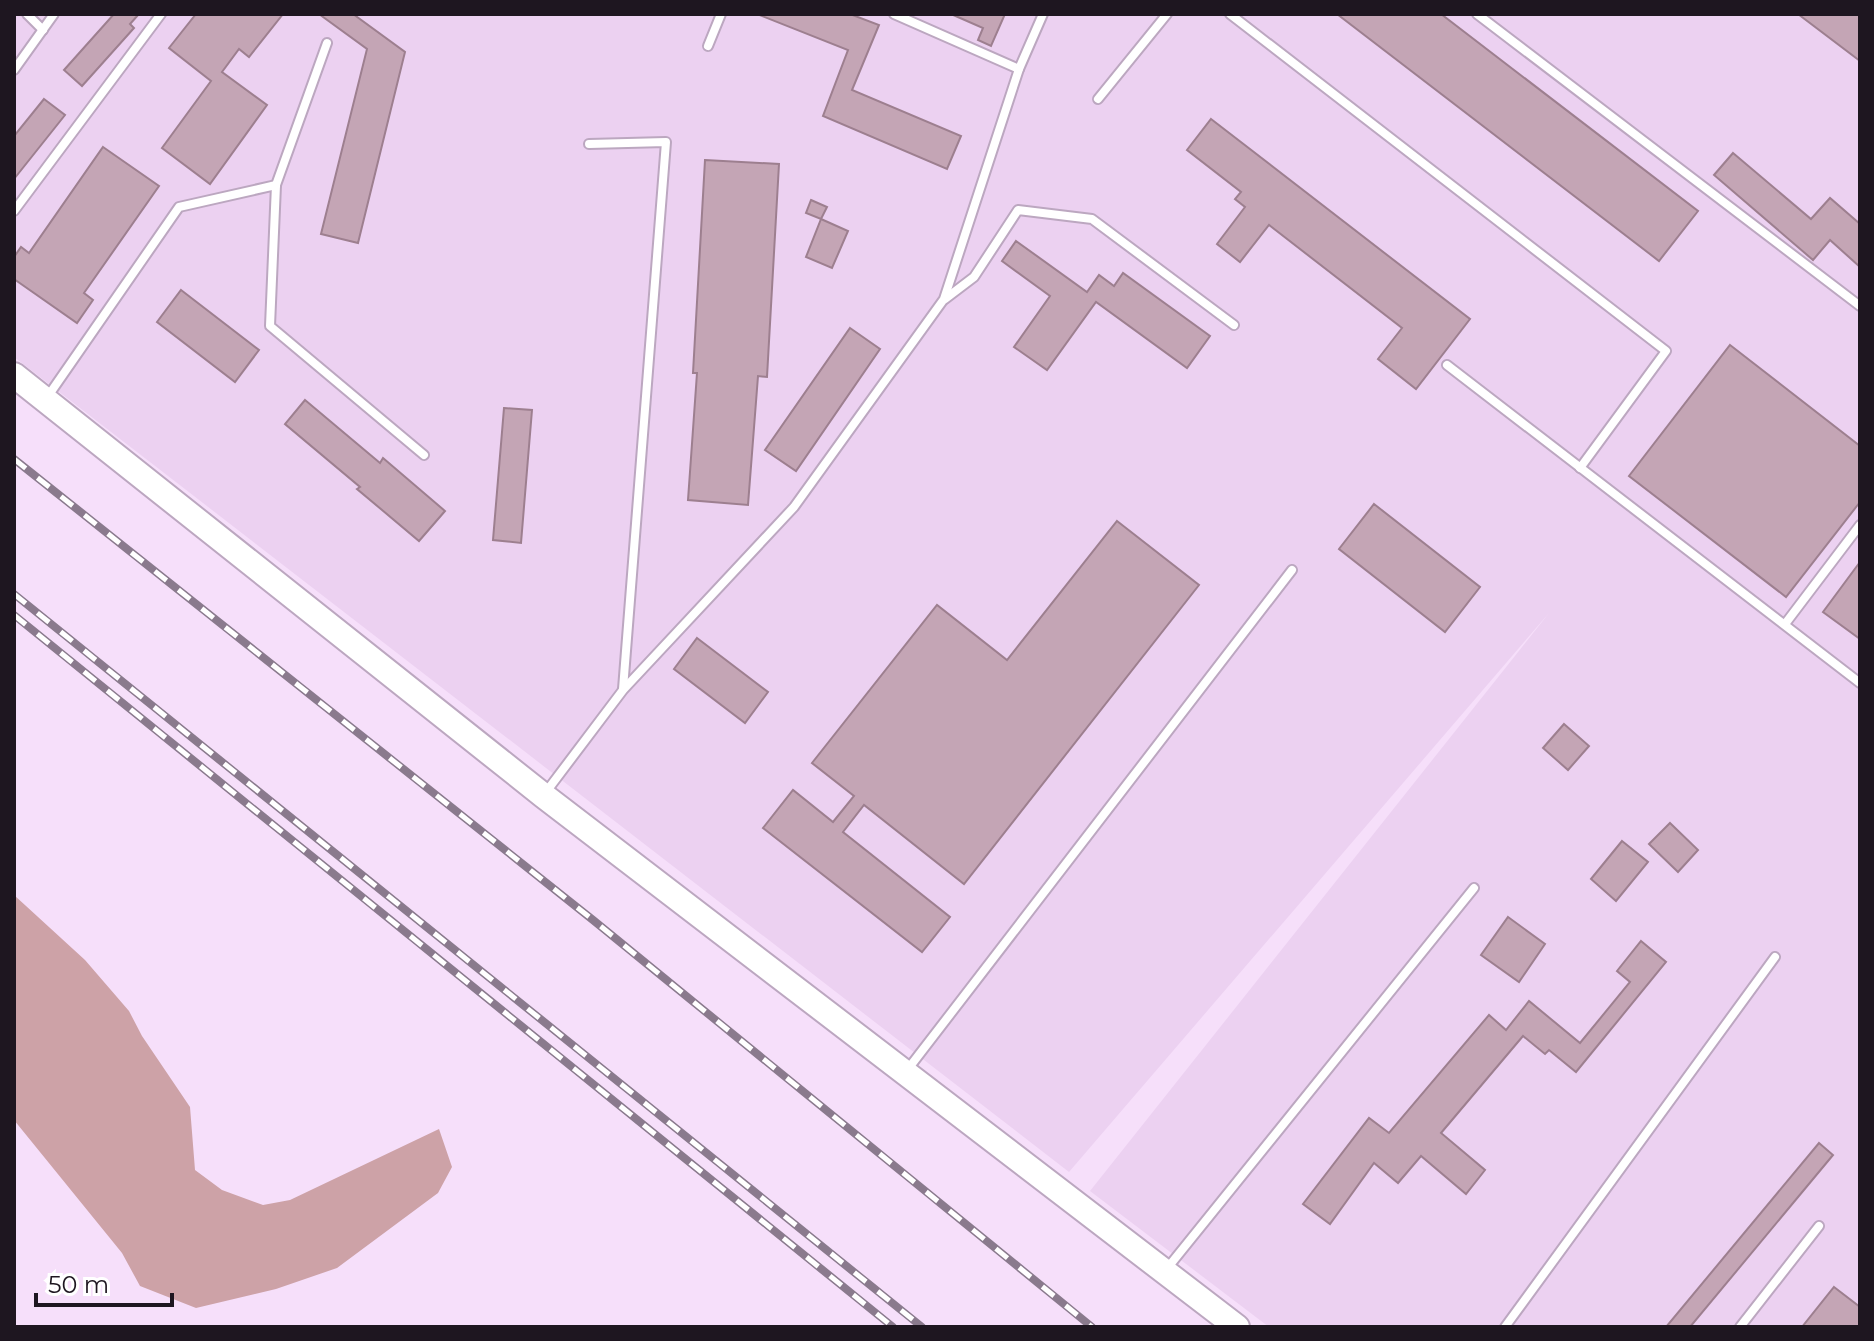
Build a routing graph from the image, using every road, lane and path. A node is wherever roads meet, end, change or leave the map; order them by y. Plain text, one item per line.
1 (27, 14) edge
2 (54, 14) edge
3 (161, 14) edge
4 (721, 14) edge
5 (894, 14) edge
6 (1043, 14) edge
7 (1167, 14) edge
8 (1230, 14) edge
9 (1477, 14) edge
10 (43, 30) junction
11 (327, 43) dead end
12 (708, 46) dead end
13 (1019, 69) junction
14 (14, 70) edge
15 (1098, 99) dead end
16 (589, 144) dead end
17 (276, 185) junction
18 (14, 211) edge
19 (944, 299) junction
20 (1860, 306) edge
21 (1234, 325) dead end
22 (1447, 365) dead end
23 (14, 375) edge
24 (46, 400) junction
25 (424, 455) dead end
26 (1580, 468) junction
27 (1860, 525) edge
28 (1292, 570) dead end
29 (1785, 624) junction
30 (1860, 683) edge
31 (623, 690) junction
32 (544, 796) junction
33 (1474, 888) dead end
34 (1775, 957) dead end
35 (905, 1073) junction
36 (1819, 1226) dead end
37 (1164, 1271) junction
38 (1237, 1327) edge
39 (1505, 1327) edge
40 (1740, 1327) edge

1 - 10 lane
2 - 10 lane
3 - 18 lane
4 - 12 lane
5 - 13 lane
6 - 13 lane
7 - 15 lane
8 - 26 lane
9 - 20 lane
10 - 14 lane
11 - 17 lane
13 - 19 lane
16 - 31 lane
17 - 24 lane
17 - 25 lane
19 - 21 lane
19 - 31 lane
22 - 26 lane
23 - 24 street
24 - 32 street
26 - 29 lane
27 - 29 lane
28 - 35 lane
29 - 30 lane
31 - 32 lane
32 - 35 street
33 - 37 lane
34 - 39 lane
35 - 37 street
36 - 40 lane
37 - 38 street

